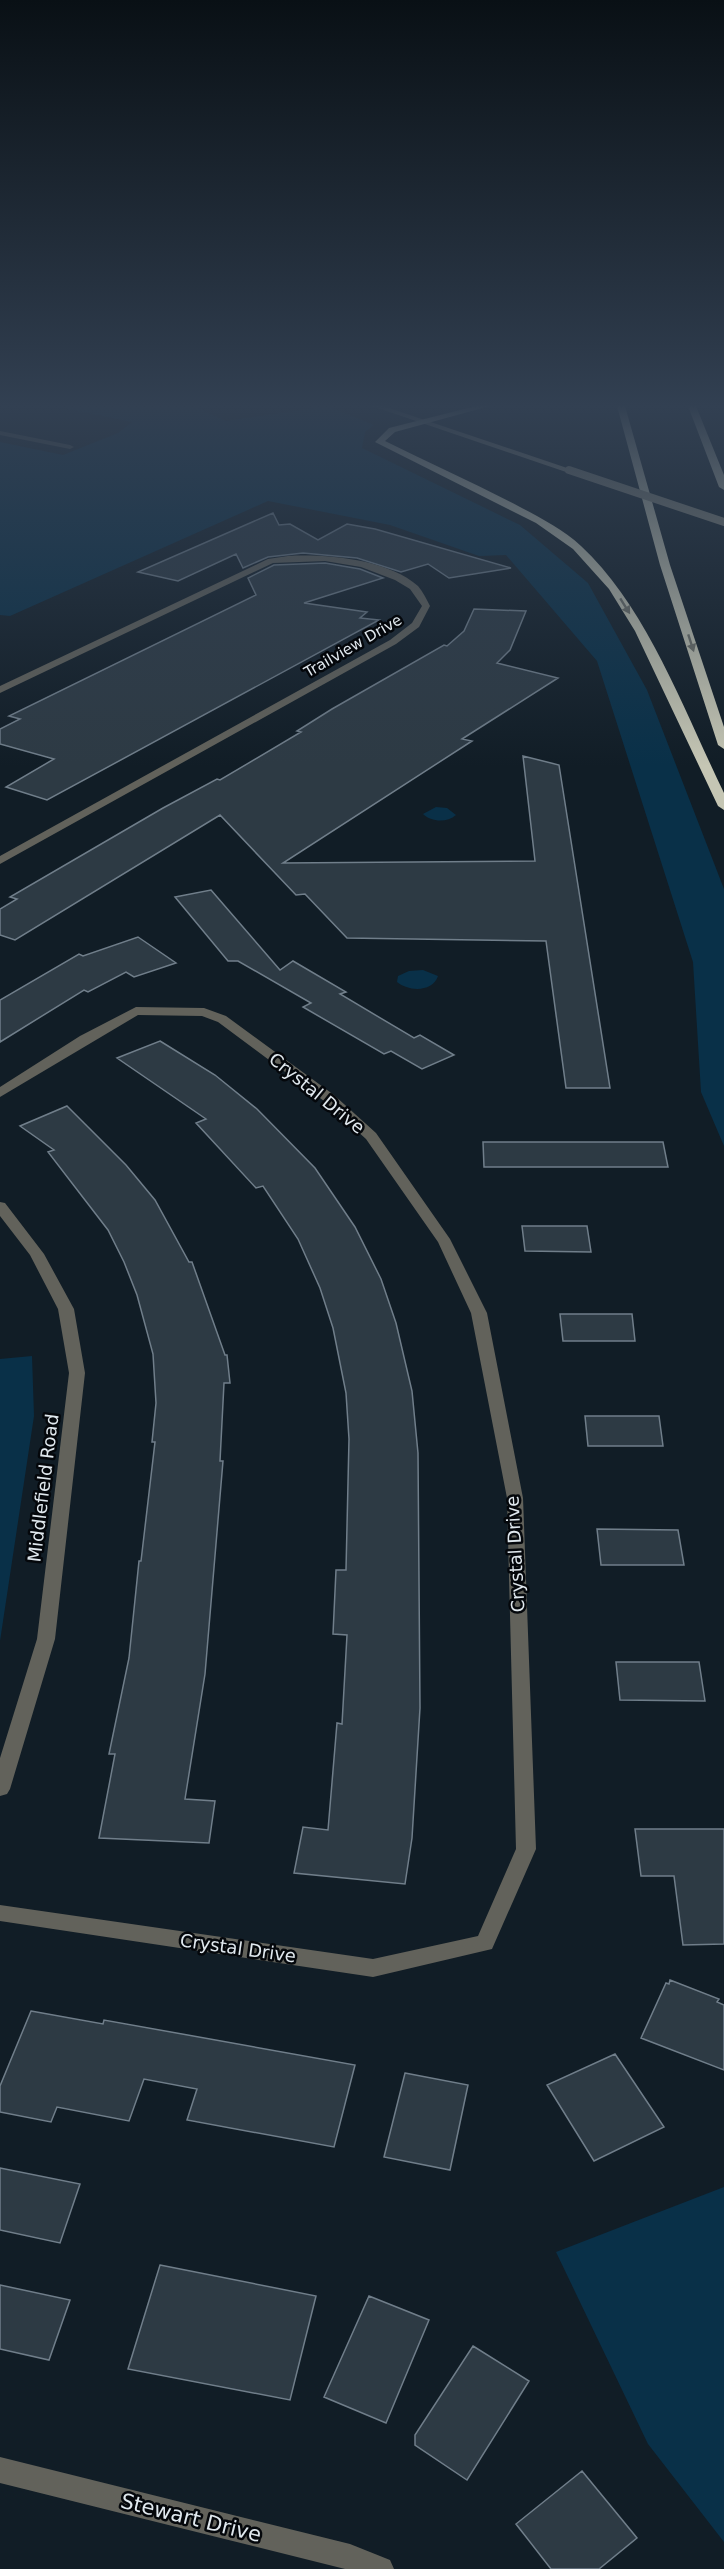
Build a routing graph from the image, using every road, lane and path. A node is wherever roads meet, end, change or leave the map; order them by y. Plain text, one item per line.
1 (543, 526) edge
2 (654, 526) edge
3 (2, 687) edge
4 (724, 745) edge
5 (724, 806) edge
6 (0, 861) edge
7 (0, 1093) edge
8 (0, 1206) edge
9 (0, 1789) edge
10 (0, 1913) edge
11 (0, 2470) edge
12 (381, 2569) edge

1 -> 5 highway
2 -> 4 highway
3 - 6 street, Trailview Drive
7 - 10 street, Crystal Drive
8 - 9 street, Middlefield Road
11 - 12 street, Stewart Drive

